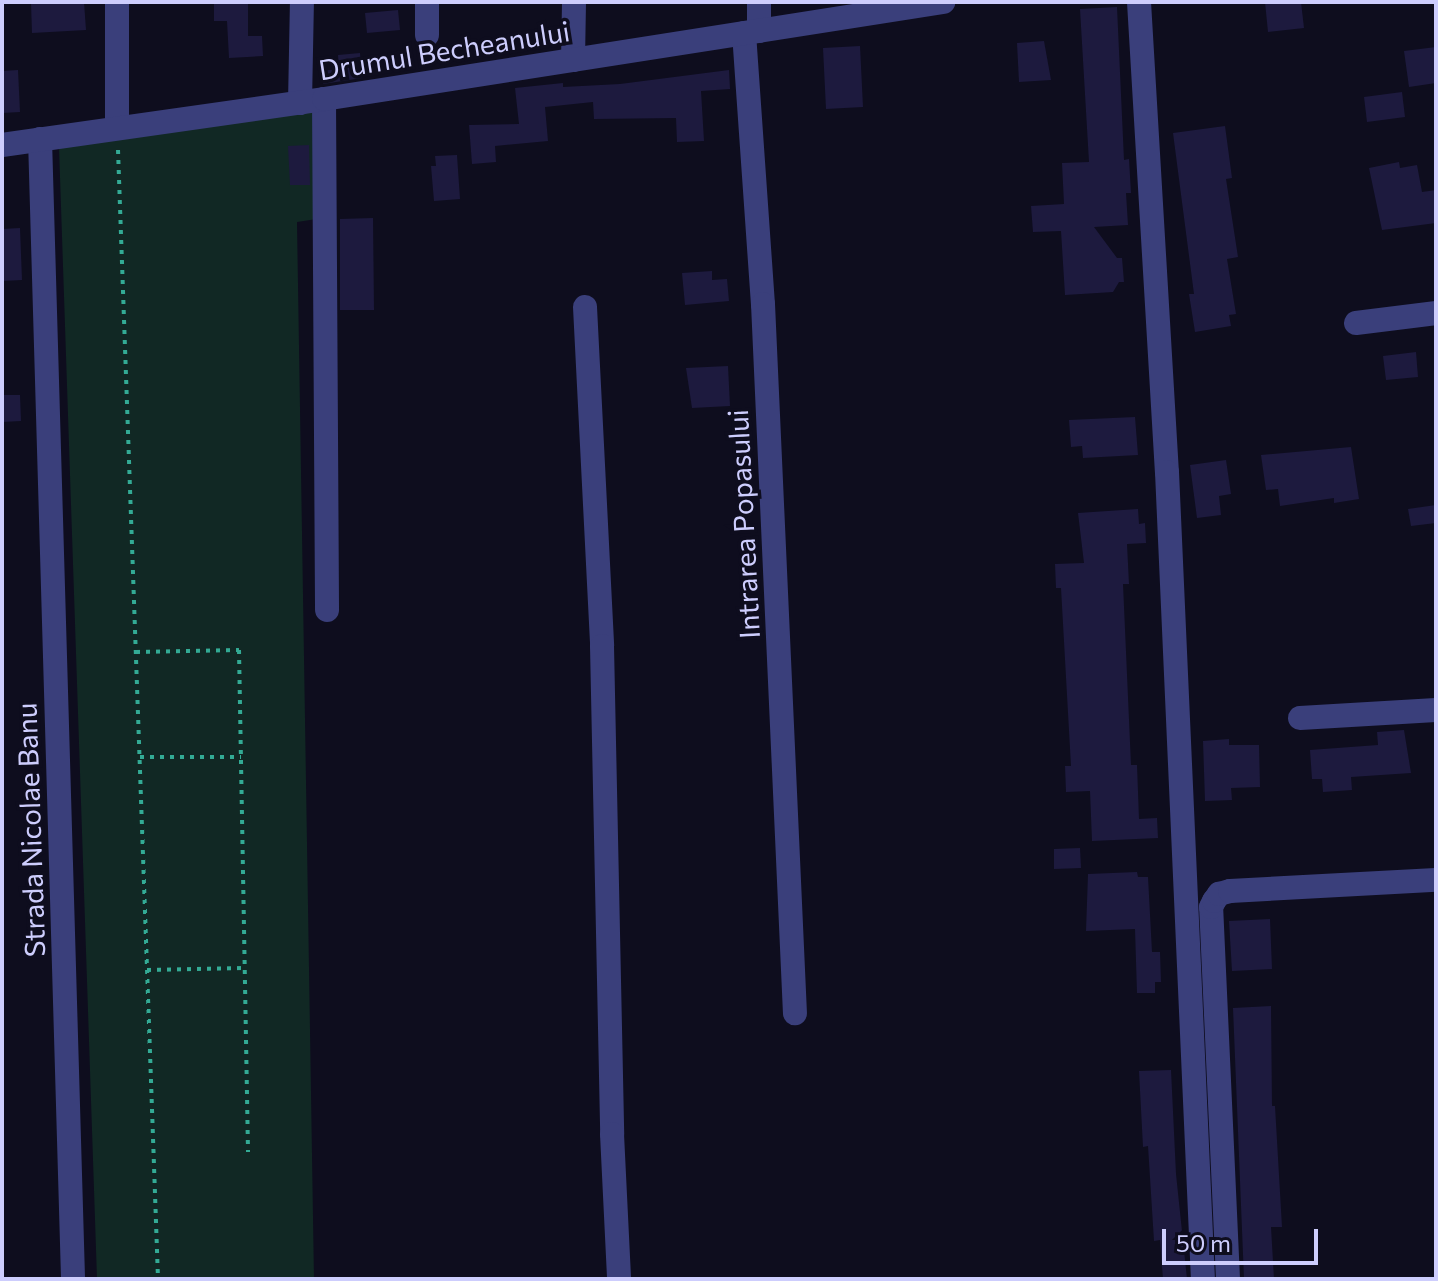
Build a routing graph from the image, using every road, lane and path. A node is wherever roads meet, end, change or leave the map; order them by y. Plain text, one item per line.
1 (117, 2) edge
2 (302, 2) edge
3 (427, 2) edge
4 (574, 2) edge
5 (759, 2) edge
6 (943, 2) edge
7 (1139, 2) edge
8 (752, 32) junction
9 (427, 35) dead end
10 (573, 60) junction
11 (312, 101) junction
12 (40, 139) junction
13 (118, 140) junction
14 (2, 145) edge
15 (585, 307) dead end
16 (1436, 313) edge
17 (1356, 323) dead end
18 (327, 610) dead end
19 (136, 652) junction
20 (1436, 710) edge
21 (1300, 718) dead end
22 (140, 757) junction
23 (241, 757) junction
24 (1436, 880) edge
25 (244, 968) junction
26 (147, 970) junction
27 (795, 1013) dead end
28 (248, 1152) dead end
29 (73, 1279) edge
30 (158, 1279) edge
31 (619, 1279) edge
32 (1203, 1279) edge
33 (1228, 1279) edge

1 - 13 street
2 - 11 street
3 - 9 street
4 - 10 street
5 - 8 street, Intrarea Popasului
6 - 8 street, Drumul Becheanului
7 - 32 street
8 - 10 street, Drumul Becheanului
8 - 27 street, Intrarea Popasului
10 - 11 street, Drumul Becheanului
11 - 13 street, Drumul Becheanului
11 - 18 street
12 - 13 street, Drumul Becheanului
12 - 14 street, Drumul Becheanului
12 - 29 street, Strada Nicolae Banu
13 - 19 path
15 - 31 street
16 - 17 street
19 - 22 path
19 - 23 path
20 - 21 street
22 - 23 path
22 - 26 path
23 - 25 path
24 - 33 street
25 - 26 path
25 - 28 path
26 - 30 path

